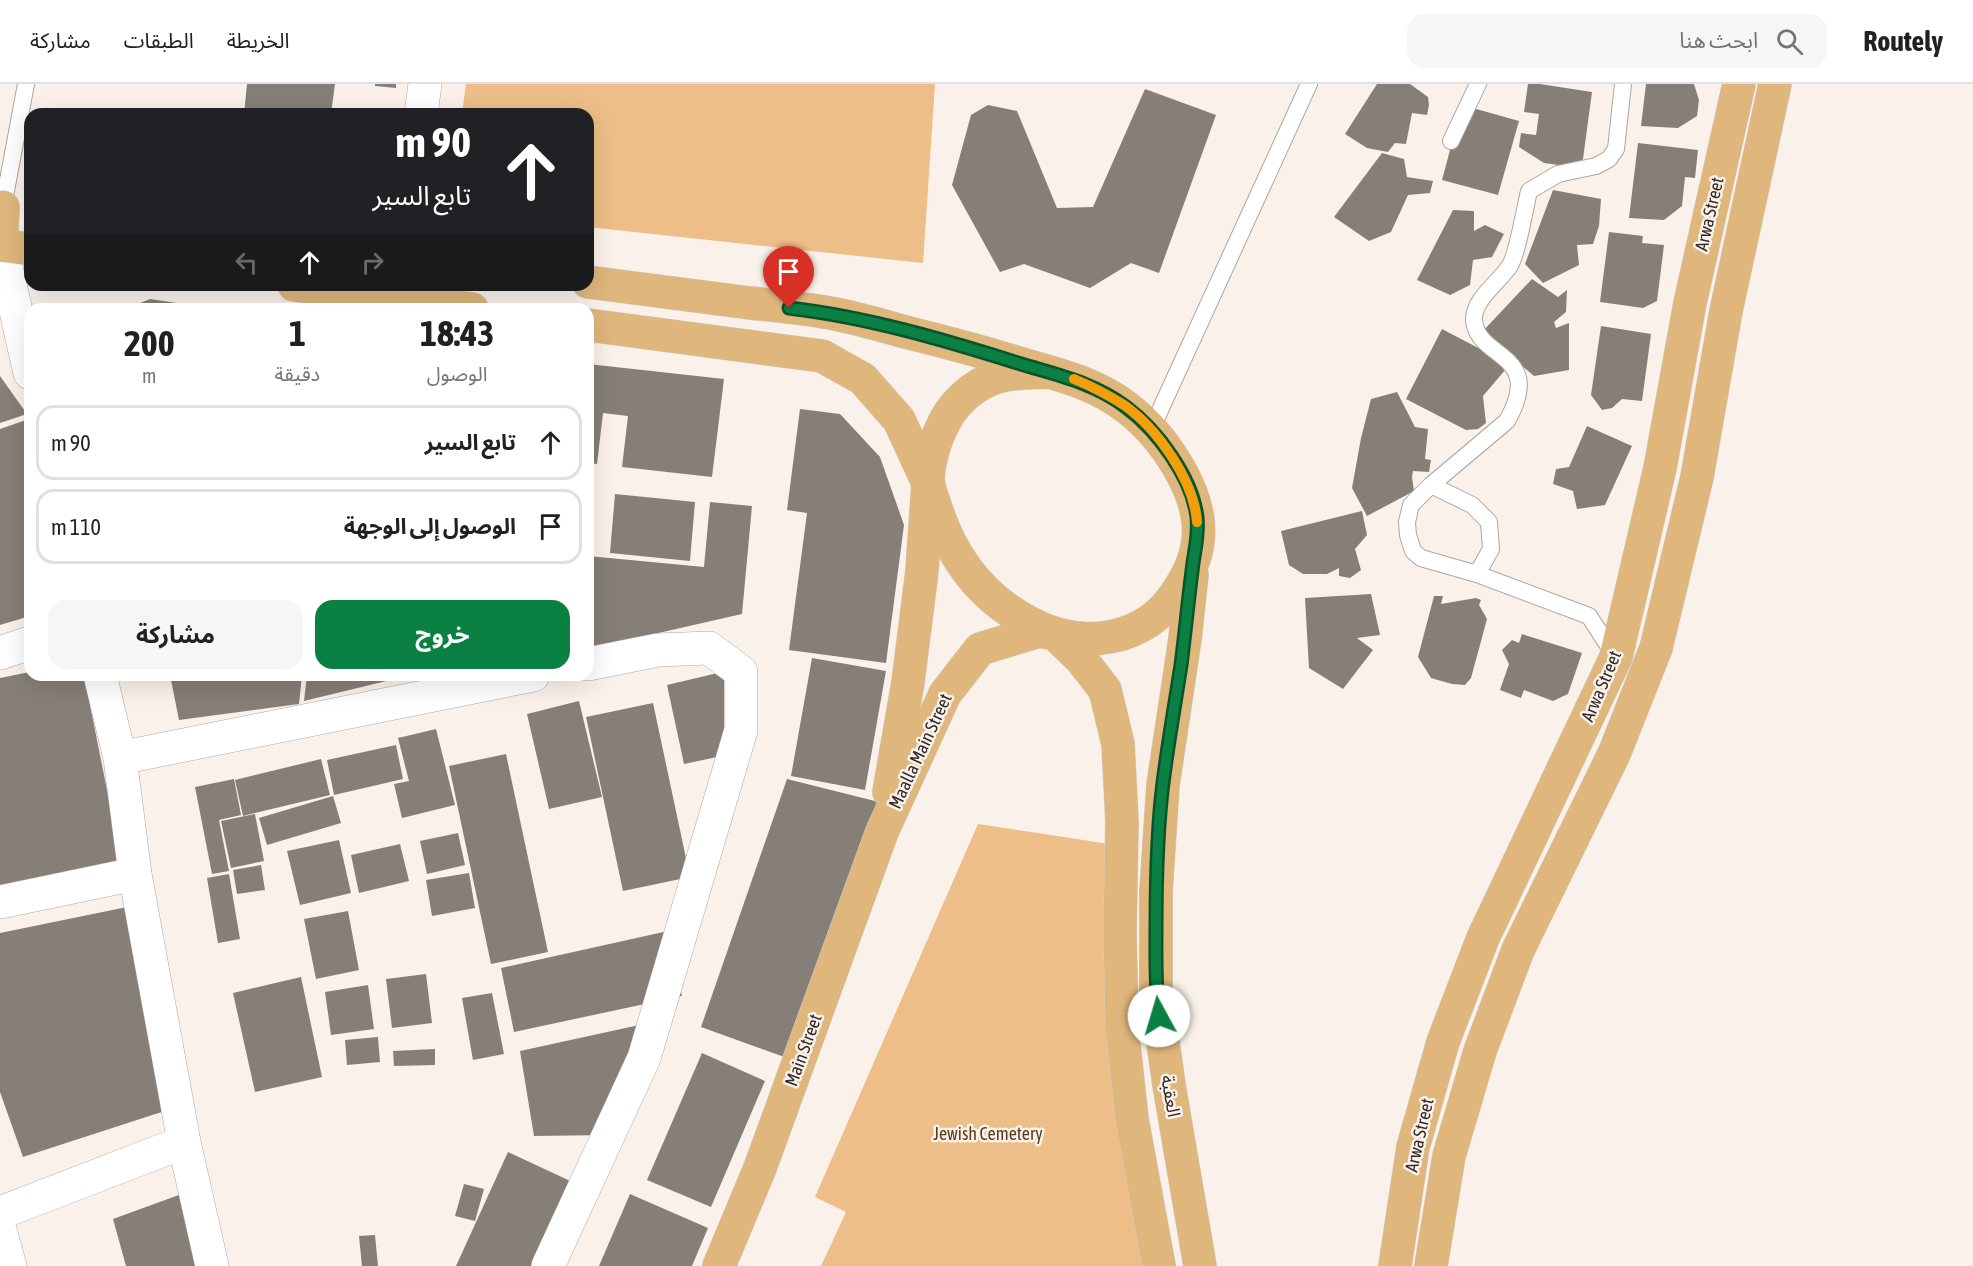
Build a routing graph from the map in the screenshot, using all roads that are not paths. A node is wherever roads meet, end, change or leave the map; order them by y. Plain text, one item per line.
1 (26, 84) edge
2 (425, 84) edge
3 (1309, 84) edge
4 (1478, 84) edge
5 (1623, 84) edge
6 (1738, 84) edge
7 (1775, 84) edge
8 (422, 108) edge
9 (1451, 141) dead end
10 (11, 208) edge
11 (10, 247) edge
12 (594, 283) edge
13 (338, 291) edge
14 (428, 303) edge
15 (594, 326) edge
16 (24, 335) edge
17 (1048, 372) junction
18 (1151, 430) junction
19 (928, 483) junction
20 (1431, 485) junction
21 (1192, 567) junction
22 (1477, 574) junction
23 (1055, 634) junction
24 (24, 645) edge
25 (0, 653) edge
26 (1616, 657) junction
27 (594, 663) edge
28 (101, 681) edge
29 (503, 681) edge
30 (120, 758) junction
31 (882, 832) junction
32 (135, 874) junction
33 (0, 902) edge
34 (184, 1142) junction
35 (0, 1213) edge
36 (0, 1230) edge
37 (10, 1266) edge
38 (212, 1266) edge
39 (548, 1266) edge
40 (718, 1266) edge
41 (1160, 1266) edge
42 (1200, 1266) edge
43 (1395, 1266) edge
44 (1431, 1266) edge

1 - 10 lane
2 - 8 street
3 - 18 lane
4 - 9 lane
5 - 20 lane
6 - 26 main road, Arwa Street
7 - 44 main road, Arwa Street
10 - 11 main road
11 - 16 street
12 - 17 main road
13 - 14 main road
15 - 19 main road
17 - 18 main road
17 - 19 main road
18 - 21 main road
19 - 23 main road
19 - 31 main road
20 - 22 lane
20 - 22 lane
21 - 23 main road
21 - 42 main road, العقبة
22 - 26 lane
23 - 31 main road, Maalla Main Street
23 - 41 main road
24 - 25 street
26 - 43 main road, Arwa Street
27 - 39 street
28 - 30 street
29 - 30 street
30 - 32 street
31 - 40 main road, Main Street
32 - 33 street
32 - 34 street
34 - 35 street
34 - 38 street
36 - 37 street

